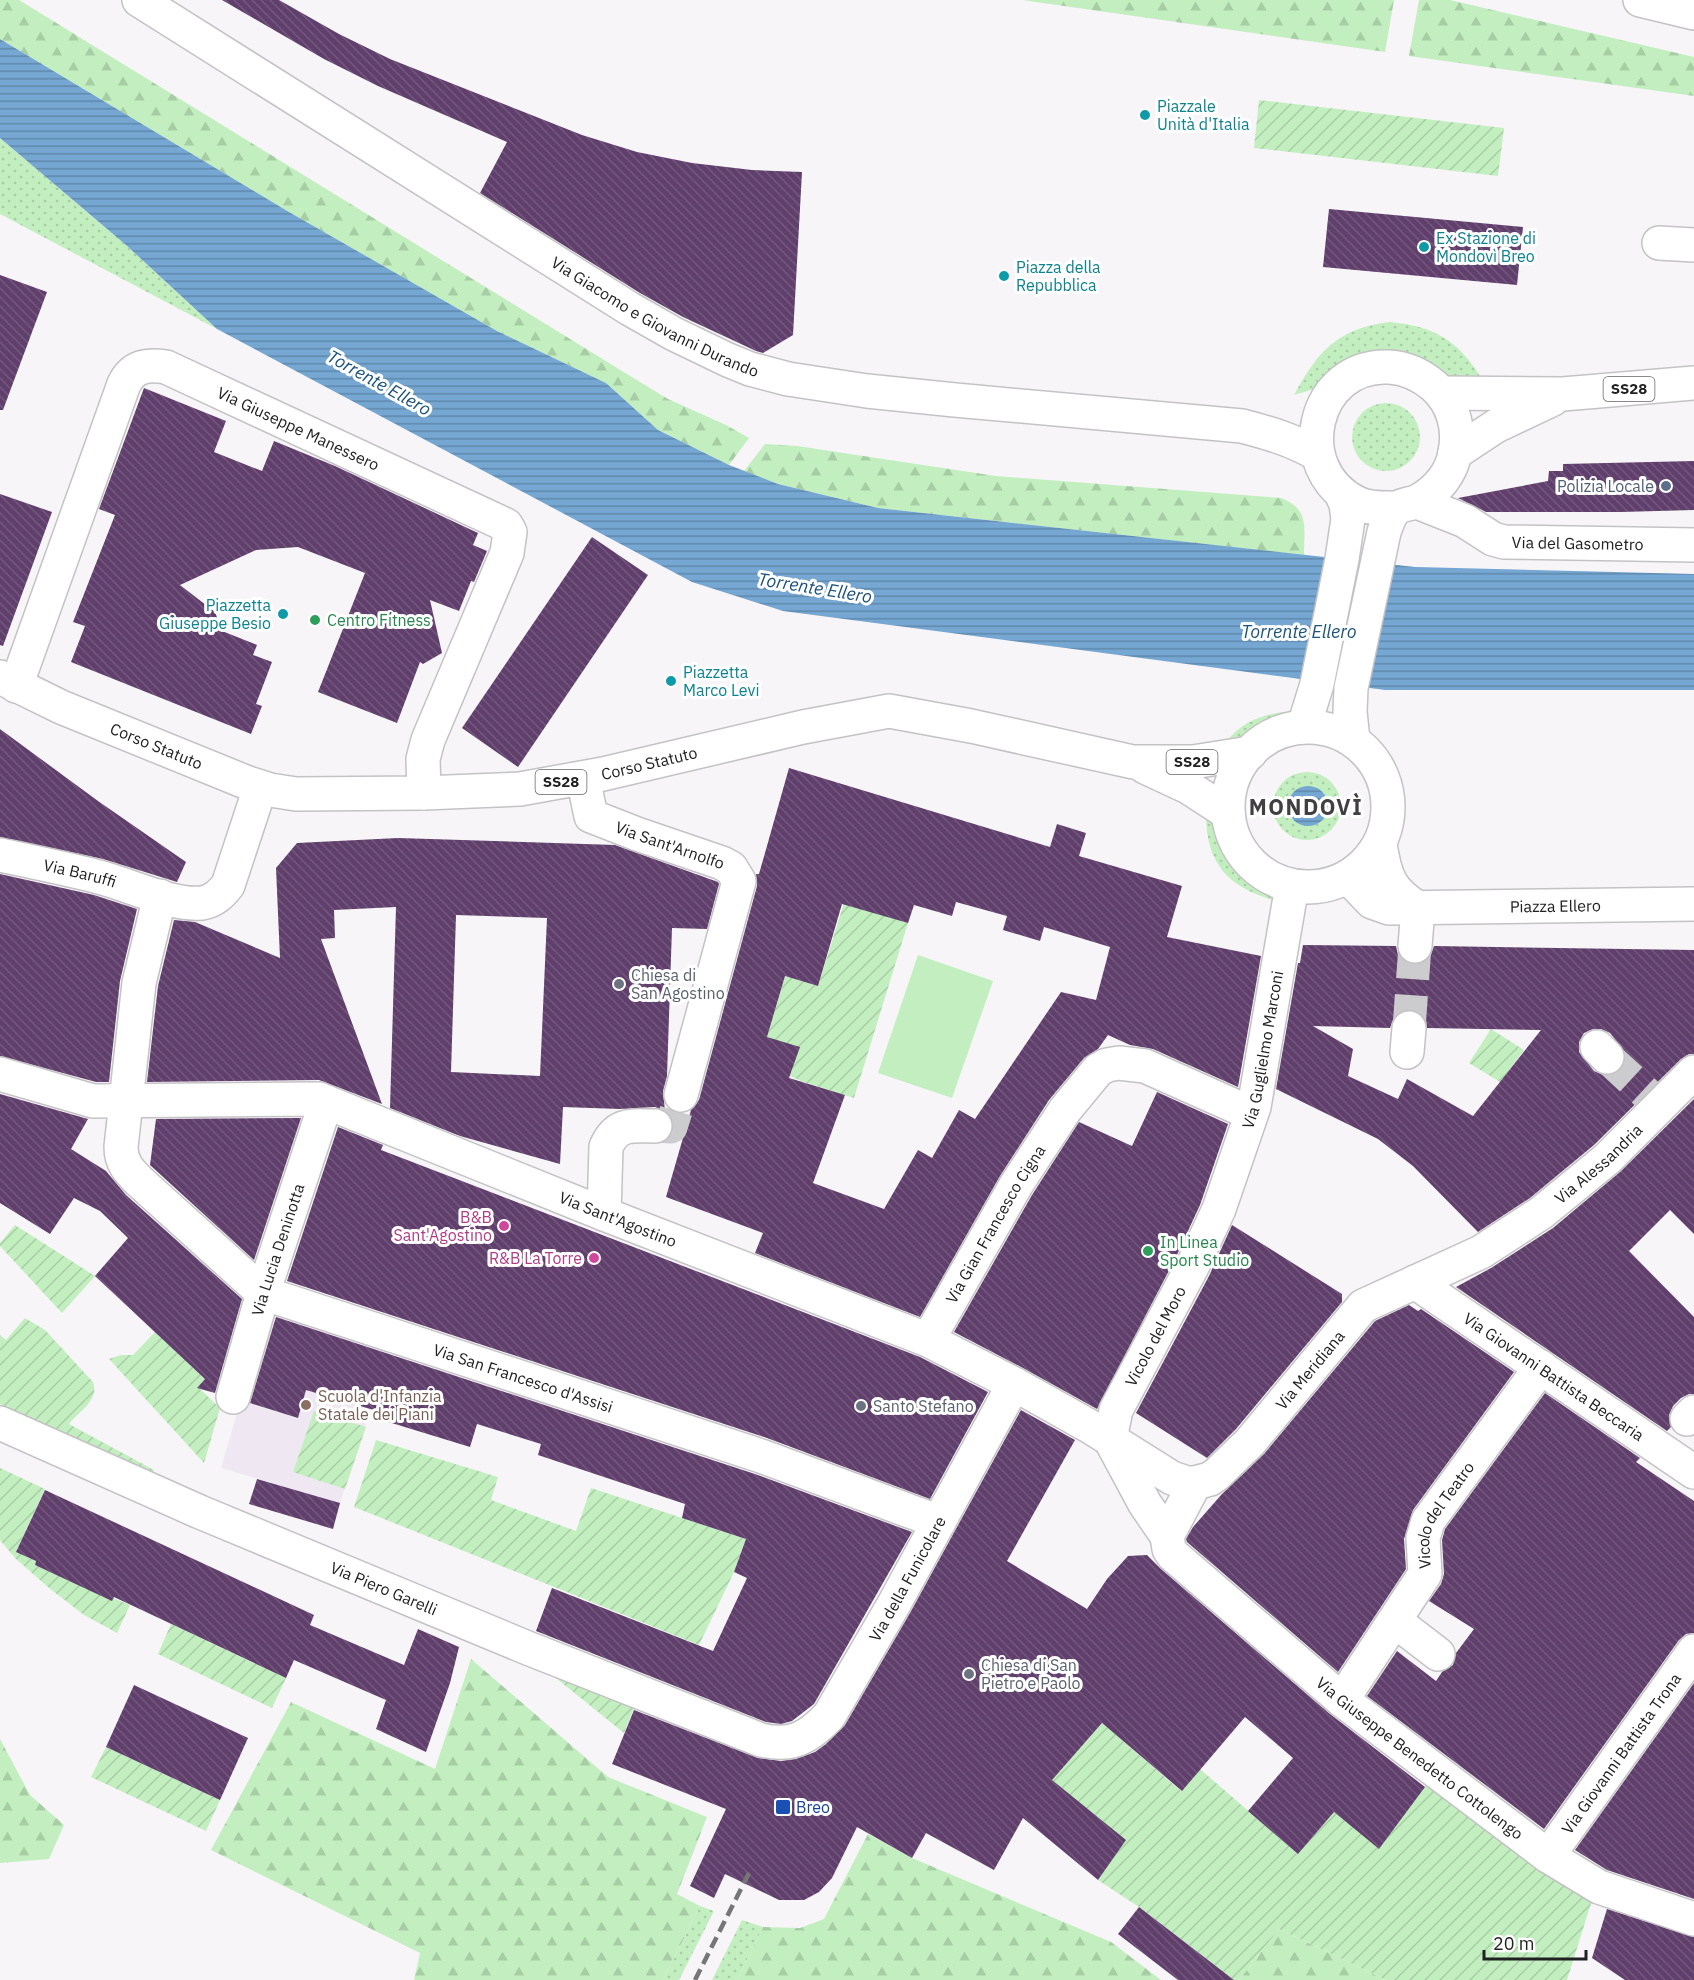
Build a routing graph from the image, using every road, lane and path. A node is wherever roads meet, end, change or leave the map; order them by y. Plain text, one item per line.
1 (139, 0) edge
2 (1640, 0) edge
3 (1694, 13) edge
4 (1659, 243) dead end
5 (1694, 245) edge
6 (1694, 384) edge
7 (1442, 393) junction
8 (1563, 394) junction
9 (1322, 407) junction
10 (1242, 426) junction
11 (1317, 454) junction
12 (1452, 463) junction
13 (1341, 493) junction
14 (1407, 505) junction
15 (1466, 521) junction
16 (1694, 545) edge
17 (8, 682) edge
18 (1304, 726) junction
19 (1353, 740) junction
20 (1250, 753) junction
21 (1133, 762) junction
22 (583, 778) junction
23 (260, 788) junction
24 (424, 793) junction
25 (1228, 813) junction
26 (1380, 844) junction
27 (0, 855) edge
28 (1348, 878) junction
29 (1292, 886) junction
30 (160, 896) junction
31 (1694, 904) edge
32 (1418, 908) junction
33 (1415, 946) tunnel mouth
34 (1694, 1072) edge
35 (0, 1074) edge
36 (681, 1095) tunnel mouth
37 (126, 1101) junction
38 (326, 1102) junction
39 (1248, 1112) dead end
40 (655, 1126) tunnel mouth
41 (1219, 1212) joint
42 (604, 1214) junction
43 (1414, 1282) junction
44 (263, 1293) junction
45 (928, 1340) junction
46 (1541, 1367) junction
47 (1014, 1384) junction
48 (233, 1397) dead end
49 (1114, 1414) junction
50 (0, 1423) edge
51 (1694, 1472) edge
52 (1206, 1478) junction
53 (939, 1522) junction
54 (1170, 1545) junction
55 (1395, 1621) junction
56 (1694, 1651) edge
57 (1438, 1654) dead end
58 (1342, 1700) junction
59 (774, 1743) joint
60 (1548, 1856) junction
61 (1694, 1919) edge

1 - 10 street, Via Giacomo e Giovanni Durando
2 - 3 street
4 - 5 street
6 - 8 street, SS28
7 - 8 street, SS28
7 - 9 street
7 - 12 street
8 - 12 street, SS28
9 - 10 street, Via Giacomo e Giovanni Durando
9 - 11 street
10 - 11 street, Via Giacomo e Giovanni Durando
11 - 13 street
12 - 14 street
12 - 15 street
13 - 14 street
13 - 18 street
14 - 15 street, Via del Gasometro
14 - 19 street
15 - 16 street, Via del Gasometro
17 - 23 street, Corso Statuto / SS28
17 - 24 street, Via Giuseppe Manessero
18 - 19 street
18 - 20 street
19 - 26 street
20 - 21 street, Corso Statuto / SS28
20 - 25 street
21 - 22 street, Corso Statuto / SS28
21 - 25 street, Corso Statuto / SS28
22 - 24 street, Corso Statuto / SS28
22 - 36 street, Via Sant'Arnolfo
23 - 24 street, Corso Statuto / SS28
23 - 30 street, Via Baruffi
25 - 29 street
26 - 28 street
26 - 32 street
27 - 30 street, Via Baruffi
28 - 29 street
28 - 32 street, Piazza Ellero
29 - 41 street, Via Guglielmo Marconi
30 - 37 street, Via San Francesco d'Assisi
31 - 32 street, Piazza Ellero
32 - 33 street
34 - 43 street, Via Alessandria
35 - 37 street, Via Sant'Agostino
37 - 38 street, Via Sant'Agostino
37 - 44 street, Via San Francesco d'Assisi
38 - 42 street, Via Sant'Agostino
38 - 44 street, Via Lucia Deninotta
39 - 45 street, Via Gian Francesco Cigna
40 - 42 street
41 - 49 street, Vicolo del Moro
42 - 45 street, Via Sant'Agostino
43 - 46 street, Via Giovanni Battista Beccaria
43 - 52 street, Via Meridiana
44 - 48 street, Via Lucia Deninotta
44 - 53 street, Via San Francesco d'Assisi
45 - 47 street, Via Sant'Agostino
46 - 51 street, Via Giovanni Battista Beccaria
46 - 55 street, Vicolo del Teatro
47 - 49 street, Via Sant'Agostino
47 - 53 street, Via della Funicolare
49 - 52 street, Via Sant'Agostino
49 - 54 street, Via Giuseppe Benedetto Cottolengo
50 - 59 street, Via Piero Garelli
52 - 54 street, Via Meridiana
53 - 59 street, Via della Funicolare
54 - 58 street, Via Giuseppe Benedetto Cottolengo
55 - 57 street
55 - 58 street, Vicolo del Teatro
56 - 60 street, Via Giovanni Battista Trona
58 - 60 street, Via Giuseppe Benedetto Cottolengo
60 - 61 street, Via Giuseppe Benedetto Cottolengo

